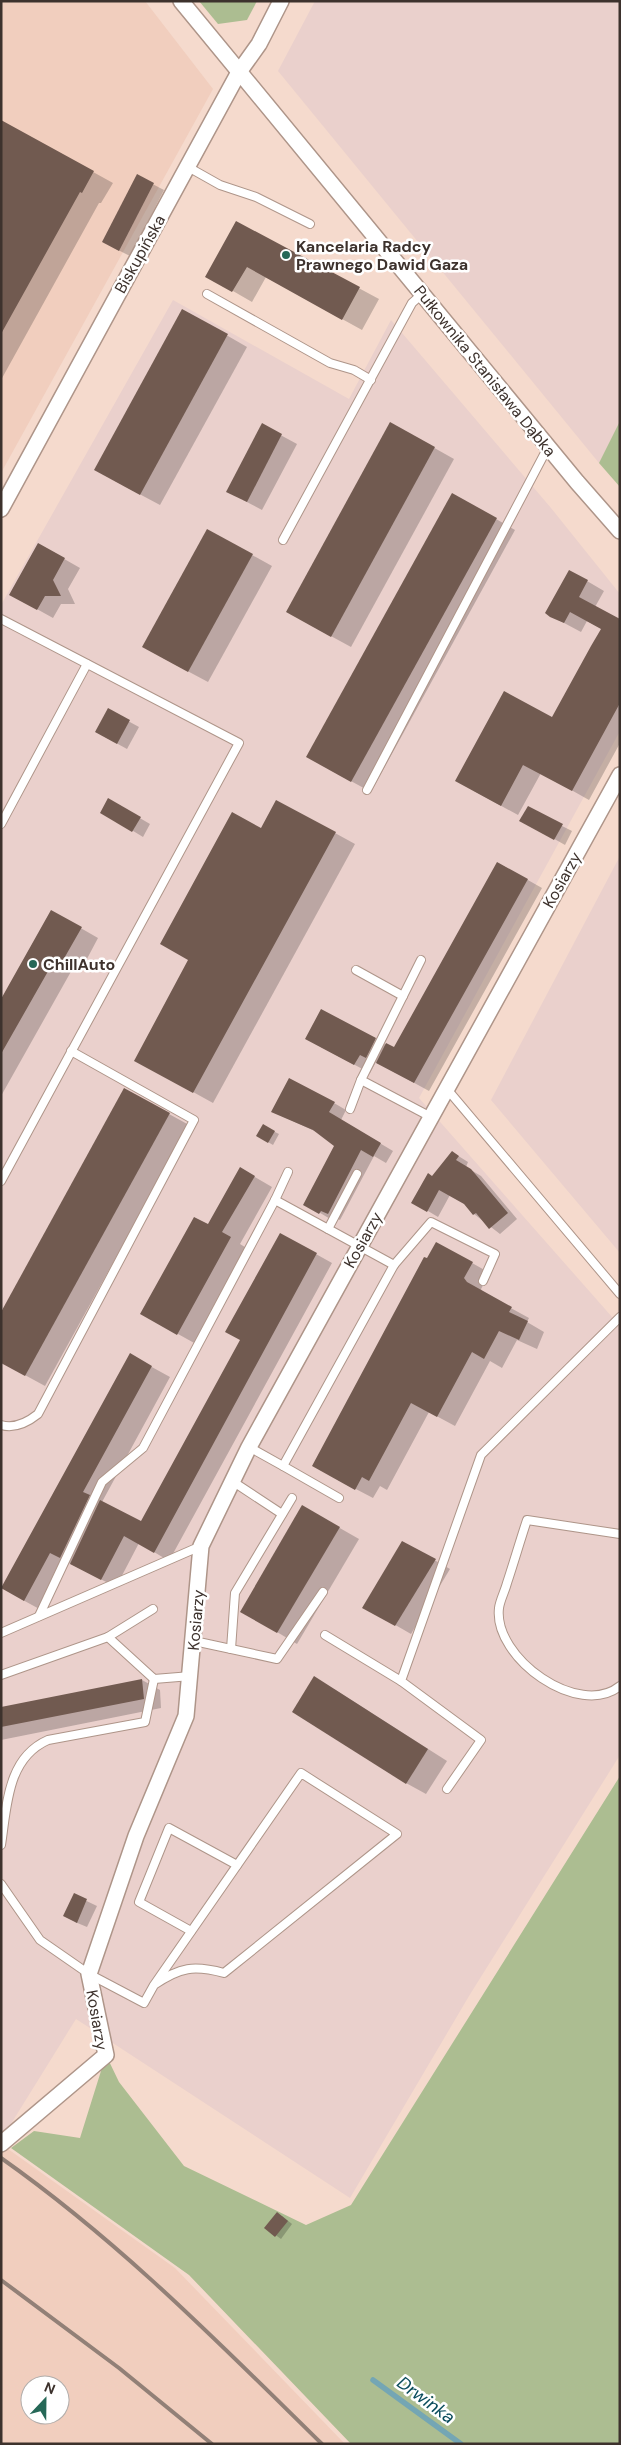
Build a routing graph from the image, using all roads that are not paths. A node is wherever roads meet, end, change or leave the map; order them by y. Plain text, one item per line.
1 (181, 1) edge
2 (281, 1) edge
3 (239, 72) junction
4 (188, 167) junction
5 (310, 224) dead end
6 (207, 294) dead end
7 (422, 294) junction
8 (371, 380) junction
9 (548, 446) junction
10 (1, 509) edge
11 (620, 531) edge
12 (282, 540) dead end
13 (1, 619) edge
14 (87, 664) junction
15 (620, 775) edge
16 (368, 790) dead end
17 (1, 824) edge
18 (421, 960) dead end
19 (356, 970) dead end
20 (403, 996) junction
21 (72, 1051) junction
22 (361, 1080) junction
23 (447, 1089) junction
24 (350, 1109) dead end
25 (431, 1118) junction
26 (288, 1172) dead end
27 (357, 1174) dead end
28 (1, 1181) edge
29 (275, 1200) junction
30 (328, 1229) junction
31 (360, 1247) junction
32 (394, 1264) junction
33 (483, 1281) dead end
34 (620, 1294) edge
35 (620, 1317) edge
36 (1, 1425) edge
37 (249, 1447) junction
38 (283, 1466) junction
39 (232, 1481) junction
40 (292, 1498) dead end
41 (339, 1498) dead end
42 (282, 1514) junction
43 (620, 1534) edge
44 (201, 1546) junction
45 (324, 1592) dead end
46 (153, 1610) dead end
47 (39, 1616) junction
48 (1, 1632) edge
49 (325, 1634) dead end
50 (108, 1637) junction
51 (194, 1641) junction
52 (231, 1649) junction
53 (1, 1675) edge
54 (192, 1676) junction
55 (154, 1679) junction
56 (401, 1681) junction
57 (620, 1686) edge
58 (447, 1789) dead end
59 (1, 1844) edge
60 (237, 1865) junction
61 (1, 1884) edge
62 (192, 1931) junction
63 (89, 1974) junction
64 (154, 1986) junction
65 (1, 2144) edge

1 - 3 street, Pułkownika Stanisława Dąbka
2 - 3 street, Biskupińska
3 - 4 street, Biskupińska
3 - 7 street, Pułkownika Stanisława Dąbka
4 - 5 lane
4 - 10 street, Biskupińska
6 - 8 lane
7 - 8 lane
7 - 9 street, Pułkownika Stanisława Dąbka
8 - 12 lane
9 - 11 street, Pułkownika Stanisława Dąbka
9 - 16 lane
13 - 14 lane
14 - 17 lane
14 - 21 lane
15 - 23 street, Kosiarzy
18 - 20 lane
19 - 20 lane
20 - 22 lane
21 - 28 lane
21 - 36 lane
22 - 24 lane
22 - 25 lane
23 - 25 street, Kosiarzy
23 - 34 lane
25 - 31 street, Kosiarzy
26 - 29 lane
27 - 30 lane
29 - 30 lane
29 - 47 lane
30 - 31 lane
31 - 32 lane
31 - 37 street, Kosiarzy
32 - 33 lane
32 - 38 lane
35 - 56 lane
37 - 38 lane
37 - 39 street, Kosiarzy
38 - 41 lane
39 - 42 lane
39 - 44 street, Kosiarzy
40 - 42 lane
42 - 52 lane
43 - 57 lane
44 - 47 lane
44 - 51 street, Kosiarzy
45 - 52 lane
46 - 50 lane
47 - 48 lane
49 - 56 lane
50 - 53 lane
50 - 55 lane
51 - 52 lane
51 - 54 street, Kosiarzy
54 - 55 lane
54 - 63 street, Kosiarzy
55 - 59 lane
56 - 58 lane
60 - 62 lane
60 - 62 lane
60 - 64 lane
61 - 63 lane
62 - 64 lane
63 - 64 lane
63 - 65 street, Kosiarzy

